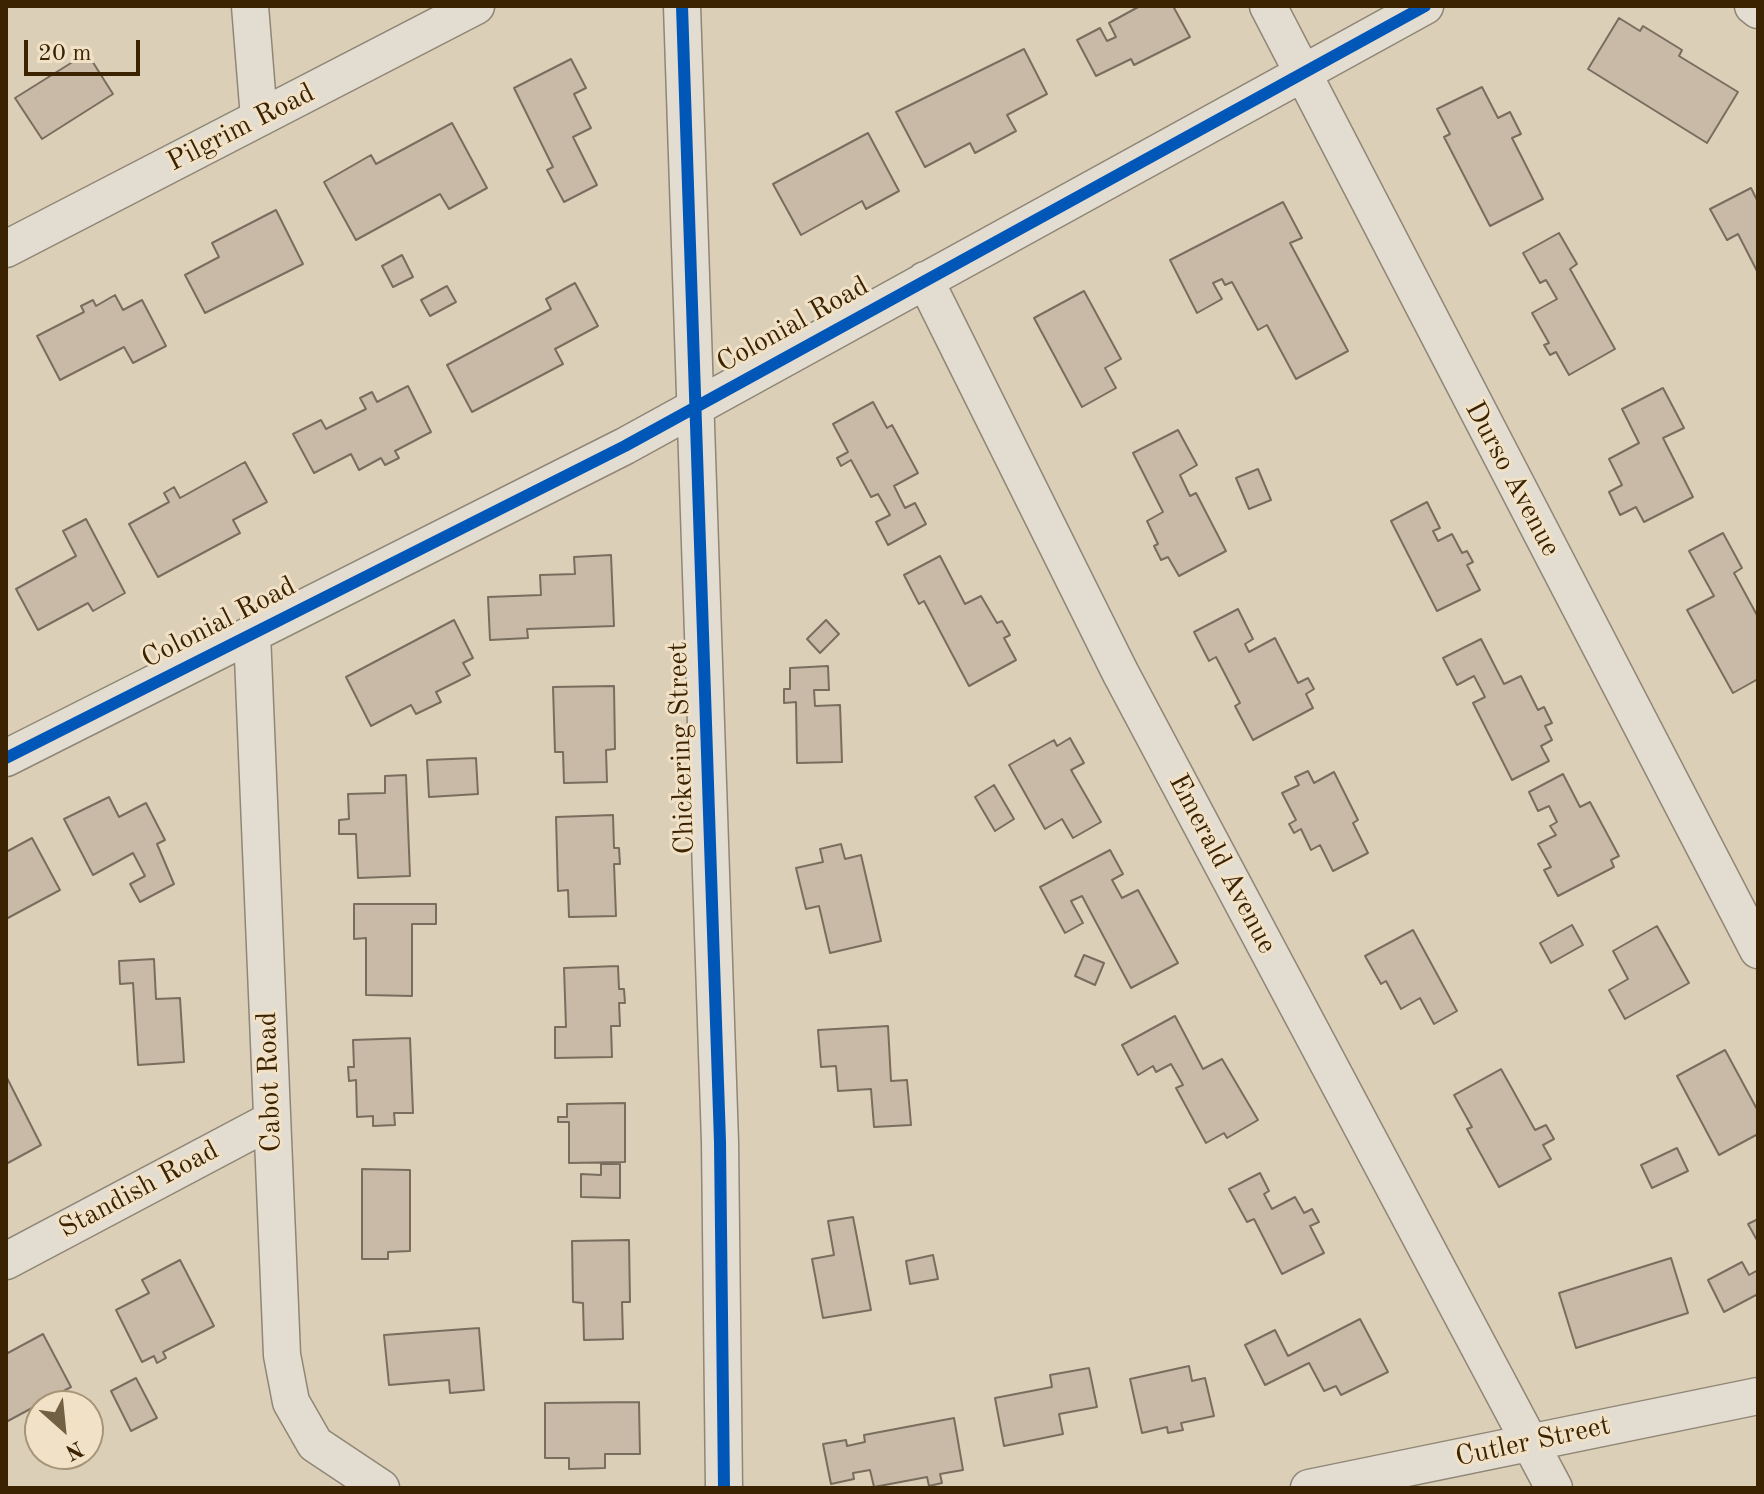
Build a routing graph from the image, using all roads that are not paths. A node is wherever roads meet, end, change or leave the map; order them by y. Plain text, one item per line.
1 (250, 6) edge
2 (476, 6) edge
3 (682, 6) edge
4 (1268, 6) edge
5 (1425, 6) edge
6 (1303, 73) junction
7 (259, 118) junction
8 (6, 249) edge
9 (925, 280) junction
10 (693, 407) junction
11 (252, 633) junction
12 (6, 758) edge
13 (1758, 950) edge
14 (272, 1120) junction
15 (6, 1261) edge
16 (1758, 1396) edge
17 (1530, 1443) junction
18 (381, 1488) edge
19 (724, 1488) edge
20 (1309, 1488) edge
21 (1554, 1488) edge

1 - 7 street
2 - 7 street, Pilgrim Road
3 - 10 street, Chickering Street
4 - 6 street, Durso Avenue
5 - 6 street, Colonial Road
6 - 9 street, Colonial Road
6 - 13 street, Durso Avenue
7 - 8 street, Pilgrim Road
9 - 10 street, Colonial Road
9 - 17 street, Emerald Avenue
10 - 11 street, Colonial Road
10 - 19 street, Chickering Street
11 - 12 street, Colonial Road
11 - 14 street, Cabot Road
14 - 15 street, Standish Road
14 - 18 street, Cabot Road
16 - 17 street, Cutler Street
17 - 20 street, Cutler Street
17 - 21 street, Emerald Avenue

